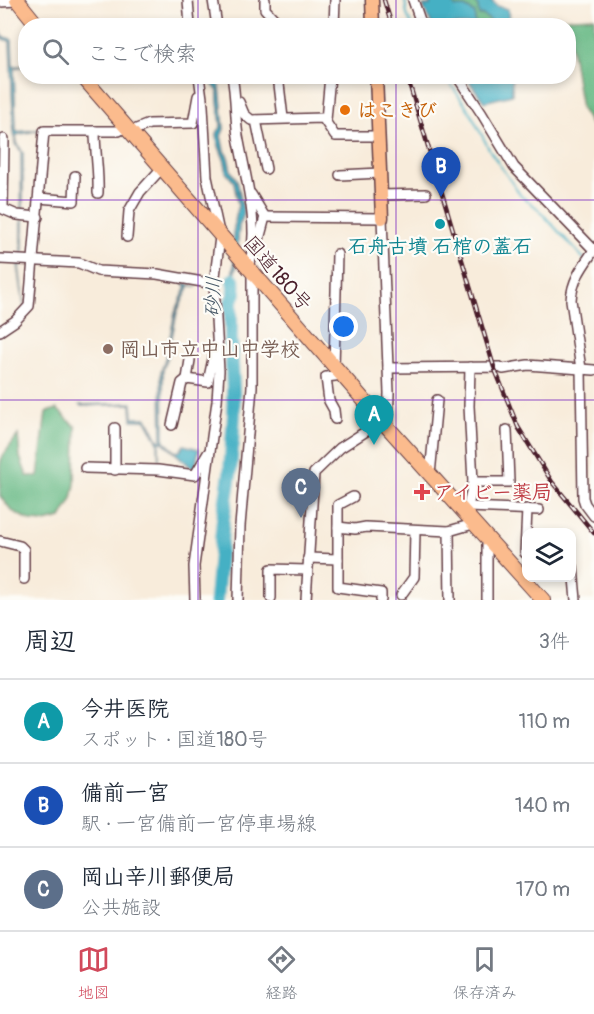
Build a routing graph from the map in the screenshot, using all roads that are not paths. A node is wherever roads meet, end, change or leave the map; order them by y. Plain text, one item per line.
1 (21, 0) edge
2 (188, 0) edge
3 (213, 0) edge
4 (265, 0) edge
5 (335, 0) edge
6 (372, 0) edge
7 (412, 0) edge
8 (0, 2) edge
9 (33, 18) edge
10 (189, 18) edge
11 (216, 18) edge
12 (273, 18) edge
13 (334, 18) edge
14 (373, 18) edge
15 (419, 18) edge
16 (89, 84) edge
17 (199, 84) edge
18 (200, 84) edge
19 (234, 84) edge
20 (279, 84) edge
21 (329, 84) edge
22 (376, 84) edge
23 (462, 84) edge
24 (236, 95) junction
25 (283, 118) junction
26 (256, 120) junction
27 (326, 120) junction
28 (127, 130) junction
29 (95, 131) junction
30 (379, 136) junction
31 (5, 139) edge
32 (266, 169) dead end
33 (161, 170) junction
34 (380, 173) junction
35 (339, 175) dead end
36 (75, 176) dead end
37 (248, 190) junction
38 (98, 193) dead end
39 (426, 194) dead end
40 (381, 195) junction
41 (39, 198) junction
42 (38, 217) junction
43 (265, 217) junction
44 (382, 218) junction
45 (126, 237) dead end
46 (224, 241) junction
47 (594, 250) edge
48 (337, 254) dead end
49 (0, 259) edge
50 (26, 260) junction
51 (249, 267) junction
52 (214, 285) junction
53 (0, 331) edge
54 (217, 343) junction
55 (190, 360) dead end
56 (470, 367) junction
57 (388, 368) junction
58 (337, 369) junction
59 (581, 369) junction
60 (594, 370) edge
61 (187, 379) junction
62 (437, 400) dead end
63 (335, 418) dead end
64 (385, 424) junction
65 (172, 425) dead end
66 (115, 428) dead end
67 (507, 430) dead end
68 (212, 446) junction
69 (85, 468) dead end
70 (116, 470) junction
71 (430, 475) junction
72 (473, 482) junction
73 (352, 497) dead end
74 (465, 509) junction
75 (527, 510) junction
76 (539, 510) dead end
77 (594, 516) edge
78 (473, 524) junction
79 (338, 527) junction
80 (526, 528) edge
81 (415, 531) junction
82 (448, 531) junction
83 (487, 539) junction
84 (0, 541) edge
85 (308, 558) junction
86 (338, 559) junction
87 (307, 570) junction
88 (24, 579) dead end
89 (574, 582) edge
90 (381, 597) edge
91 (401, 597) edge
92 (271, 598) dead end
93 (195, 600) edge
94 (238, 600) edge
95 (306, 600) edge
96 (450, 600) edge
97 (487, 600) edge
98 (543, 600) edge
99 (576, 600) edge

1 - 8 street
1 - 9 highway
2 - 10 street
3 - 11 street
4 - 12 street
5 - 13 street
6 - 14 main road
7 - 15 street
16 - 28 highway, 国道180号
17 - 28 street
18 - 46 street
19 - 24 street
20 - 25 street
21 - 27 street
22 - 30 main road
23 - 47 street
24 - 26 street
24 - 37 street
25 - 26 street
25 - 27 street
26 - 32 street
27 - 30 street
28 - 29 street
28 - 33 highway, 国道180号
29 - 38 street
29 - 41 street
30 - 34 main road
31 - 42 street
33 - 45 street
33 - 46 highway, 国道180号
34 - 35 street
34 - 40 main road
36 - 41 street
37 - 43 street
37 - 51 street
39 - 40 street
40 - 44 main road
41 - 42 street
42 - 50 street
43 - 44 street
43 - 51 street
44 - 57 street
46 - 51 highway, 国道180号
46 - 52 street
47 - 59 street
48 - 58 street
49 - 50 street
50 - 52 street
50 - 53 street
51 - 58 highway, 国道180号
51 - 94 street
52 - 54 street
54 - 61 street
54 - 68 street
55 - 61 street
56 - 57 street
56 - 59 street
56 - 72 street
57 - 64 street
58 - 63 street
58 - 64 highway, 国道180号
59 - 60 street
59 - 77 street
61 - 65 street
62 - 71 street
64 - 71 highway, 国道180号
64 - 85 street
66 - 70 street
67 - 72 street
68 - 70 street
68 - 93 street
69 - 70 street
71 - 74 highway, 国道180号
72 - 74 street
73 - 79 street
74 - 75 street
74 - 78 highway, 国道180号
75 - 76 street
75 - 80 street
78 - 82 street
78 - 83 highway, 国道180号
79 - 81 street
79 - 86 street
81 - 82 street
81 - 91 street
82 - 96 street
83 - 97 street
83 - 98 highway, 国道180号
84 - 88 street
85 - 86 street
85 - 87 street
86 - 90 street
87 - 92 street
87 - 95 street
89 - 99 street
90 - 91 street

